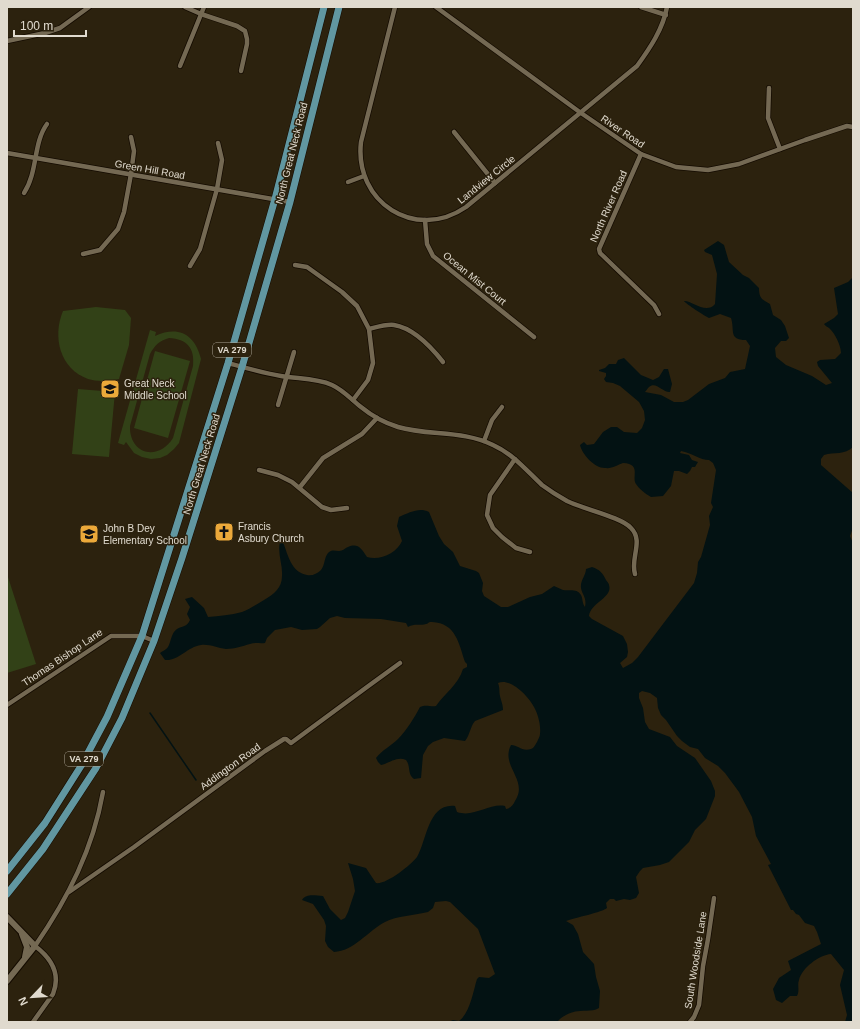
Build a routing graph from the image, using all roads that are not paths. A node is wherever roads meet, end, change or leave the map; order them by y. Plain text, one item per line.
1 (89, 7) edge
2 (185, 7) edge
3 (204, 7) edge
4 (324, 7) edge
5 (339, 7) edge
6 (395, 7) edge
7 (436, 7) edge
8 (640, 7) edge
9 (667, 7) edge
10 (201, 14) junction
11 (666, 15) junction
12 (7, 42) edge
13 (180, 66) dead end
14 (241, 71) dead end
15 (769, 88) dead end
16 (581, 113) junction
17 (46, 124) dead end
18 (853, 127) edge
19 (454, 132) dead end
20 (131, 137) dead end
21 (218, 143) dead end
22 (780, 149) junction
23 (7, 153) edge
24 (642, 154) junction
25 (36, 158) junction
26 (131, 174) junction
27 (364, 176) junction
28 (348, 182) dead end
29 (495, 183) junction
30 (217, 189) junction
31 (24, 193) dead end
32 (275, 199) junction
33 (290, 202) junction
34 (424, 220) junction
35 (83, 254) dead end
36 (295, 265) dead end
37 (190, 266) dead end
38 (659, 314) dead end
39 (370, 329) junction
40 (534, 337) dead end
41 (294, 352) dead end
42 (443, 362) dead end
43 (228, 363) junction
44 (242, 367) junction
45 (286, 377) junction
46 (353, 400) junction
47 (278, 405) dead end
48 (502, 407) dead end
49 (377, 418) junction
50 (484, 440) junction
51 (515, 459) junction
52 (259, 470) dead end
53 (300, 487) junction
54 (347, 508) dead end
55 (530, 552) dead end
56 (634, 574) dead end
57 (142, 636) junction
58 (154, 641) junction
59 (400, 664) dead end
60 (7, 705) edge
61 (103, 792) dead end
62 (7, 871) edge
63 (69, 892) junction
64 (7, 894) edge
65 (714, 898) dead end
66 (7, 917) edge
67 (20, 930) junction
68 (36, 946) junction
69 (25, 960) junction
70 (7, 981) edge
71 (33, 1022) edge
72 (690, 1022) edge

1 - 12 street
2 - 10 street
3 - 10 street
4 - 32 main road, North Great Neck Road / VA 279
5 - 33 main road, North Great Neck Road / VA 279
6 - 27 street, Landview Circle
7 - 16 street, River Road
8 - 11 street
9 - 11 street, Landview Circle
10 - 13 street
10 - 14 street
11 - 16 street, Landview Circle
15 - 22 street
16 - 24 street, River Road
16 - 29 street, Landview Circle
17 - 25 street
18 - 22 street, River Road
19 - 29 street
20 - 26 street
21 - 30 street
22 - 24 street, River Road
23 - 25 street, Green Hill Road
24 - 38 street, North River Road
25 - 26 street, Green Hill Road
25 - 31 street
26 - 30 street, Green Hill Road
26 - 35 street
27 - 28 street
27 - 34 street, Landview Circle
29 - 34 street, Landview Circle
30 - 32 street, Green Hill Road
30 - 37 street
32 - 33 street, Green Hill Road
32 - 43 main road, North Great Neck Road / VA 279
33 - 44 main road, North Great Neck Road / VA 279
34 - 40 street, Ocean Mist Court
36 - 39 street
39 - 42 street
39 - 46 street
41 - 45 street
43 - 44 street
43 - 57 main road, North Great Neck Road / VA 279
44 - 45 street
44 - 58 main road, North Great Neck Road / VA 279
45 - 46 street
45 - 47 street
46 - 49 street
48 - 50 street
49 - 50 street
49 - 53 street
50 - 51 street
51 - 55 street
51 - 56 street
52 - 53 street
53 - 54 street
57 - 58 street, Thomas Bishop Lane
57 - 60 street, Thomas Bishop Lane
57 - 62 main road, North Great Neck Road / VA 279
58 - 64 main road, North Great Neck Road / VA 279
59 - 63 street, Addington Road
61 - 63 street
63 - 68 street
65 - 72 street, South Woodside Lane
66 - 67 street
67 - 68 street
67 - 69 street
68 - 69 street
68 - 71 street
69 - 70 street

